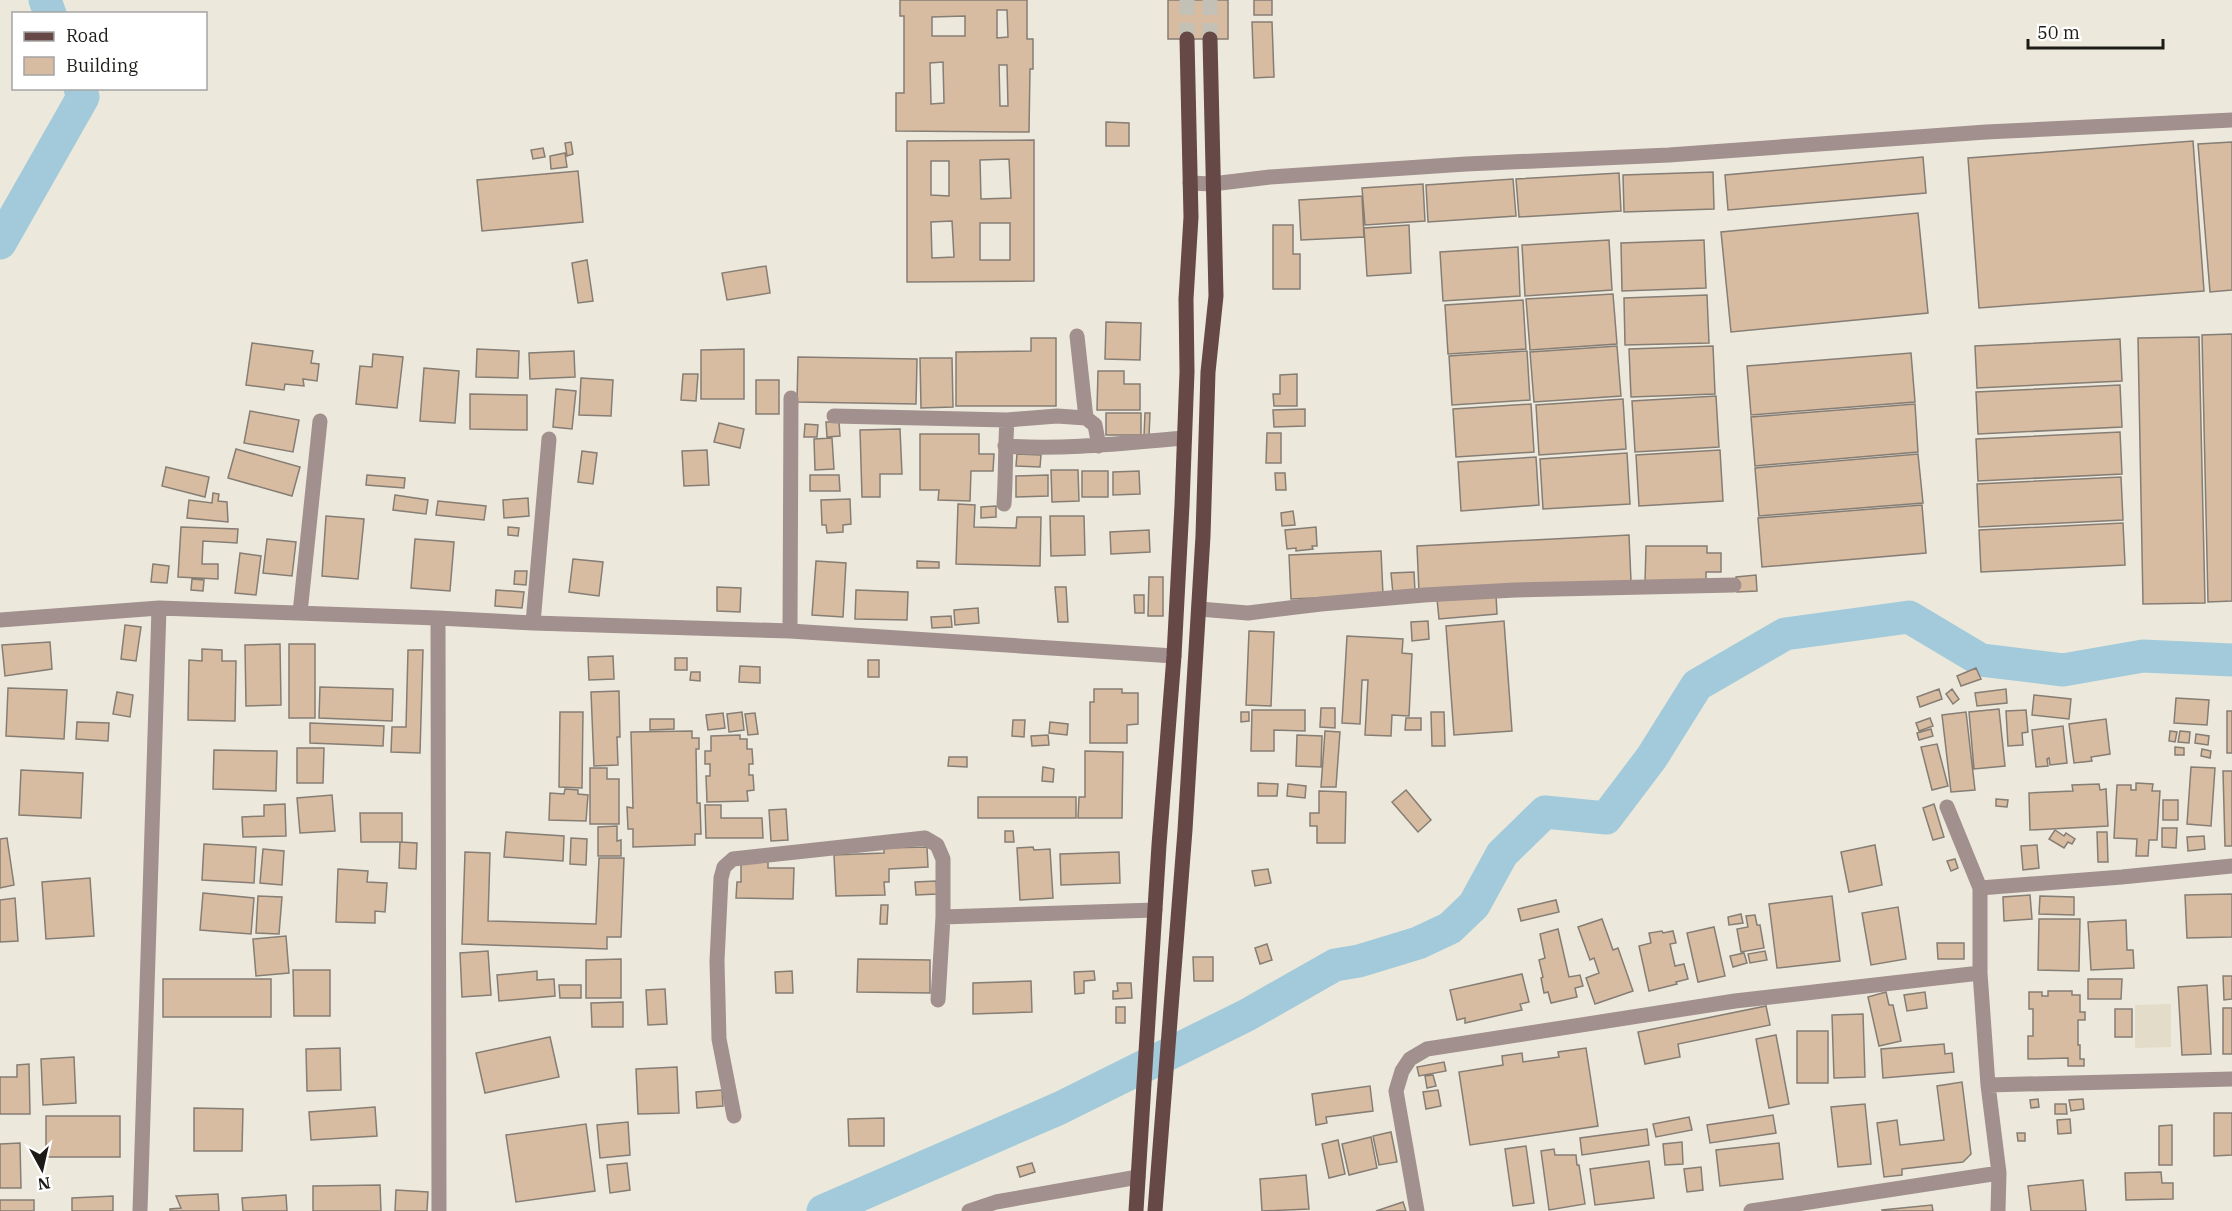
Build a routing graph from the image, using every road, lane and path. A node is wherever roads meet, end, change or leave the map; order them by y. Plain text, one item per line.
1 (1187, 39) tunnel mouth
2 (1210, 39) tunnel mouth
3 (2232, 120) edge
4 (1190, 183) junction
5 (1212, 184) junction
6 (1077, 336) dead end
7 (791, 398) dead end
8 (834, 416) dead end
9 (1086, 418) junction
10 (1007, 420) junction
11 (320, 421) dead end
12 (1184, 438) junction
13 (549, 439) dead end
14 (1005, 446) junction
15 (1099, 446) junction
16 (1004, 504) dead end
17 (1734, 585) dead end
18 (159, 608) junction
19 (1199, 609) junction
20 (300, 613) junction
21 (438, 618) junction
22 (0, 620) edge
23 (533, 623) junction
24 (790, 631) junction
25 (1174, 656) junction
26 (1947, 807) dead end
27 (2232, 866) edge
28 (1980, 888) junction
29 (1155, 910) junction
30 (943, 917) junction
31 (1980, 973) junction
32 (938, 1000) dead end
33 (2232, 1079) edge
34 (1988, 1085) junction
35 (734, 1116) dead end
36 (1999, 1173) junction
37 (1138, 1177) junction
38 (140, 1211) edge
39 (439, 1211) edge
40 (969, 1211) edge
41 (1136, 1211) edge
42 (1155, 1211) edge
43 (1417, 1211) edge
44 (1751, 1211) edge
45 (1998, 1211) edge

1 - 4 main road
2 - 5 main road
3 - 5 street
4 - 5 street
4 - 12 main road
5 - 19 main road
6 - 9 street
7 - 24 street
8 - 10 street
9 - 10 street
9 - 15 street
10 - 14 street
11 - 20 street
12 - 15 street
12 - 25 main road
13 - 23 street
14 - 15 street
14 - 16 street
17 - 19 street
18 - 20 street
18 - 22 street
18 - 38 street
19 - 42 main road
20 - 21 street
21 - 23 street
21 - 39 street
23 - 24 street
24 - 25 street
25 - 29 main road
26 - 28 street
27 - 28 street
28 - 31 street
29 - 30 street
29 - 37 main road
30 - 32 street
30 - 35 street
31 - 34 street
31 - 43 street
33 - 34 street
34 - 36 street
36 - 44 street
36 - 45 street
37 - 40 street
37 - 41 main road

